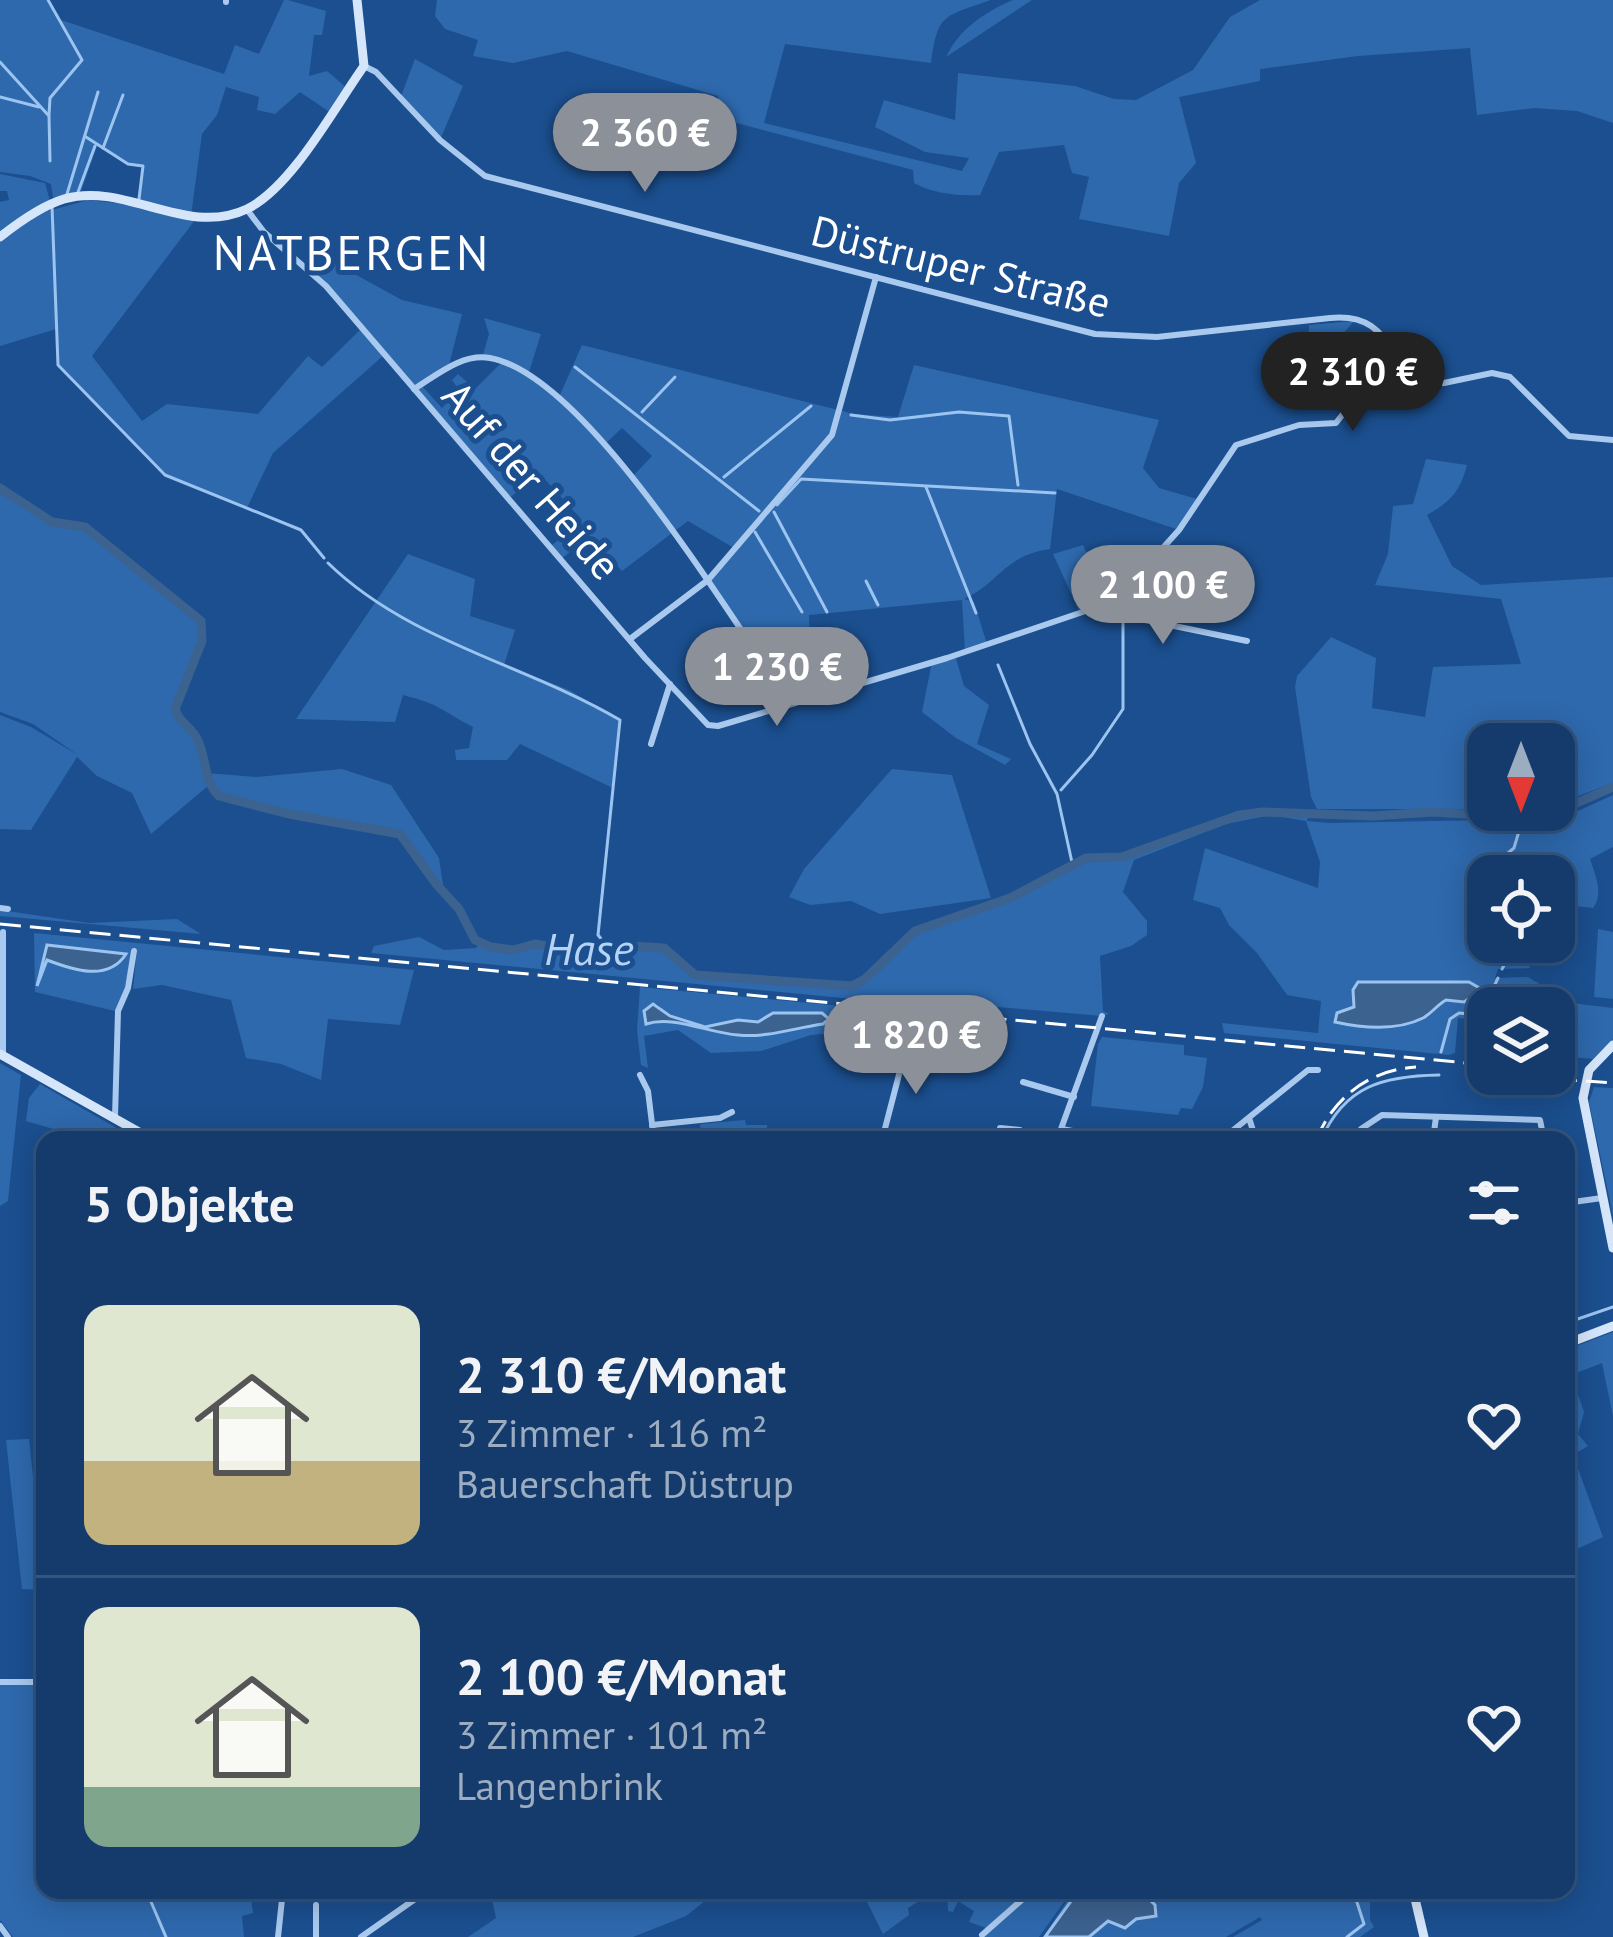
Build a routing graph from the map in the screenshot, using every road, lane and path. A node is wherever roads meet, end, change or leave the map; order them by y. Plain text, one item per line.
1 (357, 0) edge
2 (364, 66) junction
3 (248, 209) junction
4 (0, 237) edge
5 (876, 277) junction
6 (1416, 379) junction
7 (414, 388) junction
8 (1613, 440) edge
9 (708, 580) junction
10 (1115, 601) junction
11 (630, 639) junction
12 (1246, 641) dead end
13 (670, 684) junction
14 (790, 702) junction
15 (651, 744) dead end
16 (4, 932) dead end
17 (134, 951) dead end
18 (2, 973) edge
19 (1102, 1016) dead end
20 (1613, 1045) edge
21 (902, 1052) dead end
22 (2, 1054) edge
23 (1318, 1070) dead end
24 (640, 1075) dead end
25 (1023, 1082) dead end
26 (1074, 1097) junction
27 (732, 1112) dead end
28 (1436, 1117) junction
29 (1249, 1118) junction
30 (115, 1121) junction
31 (652, 1125) junction
32 (1000, 1128) dead end
33 (1062, 1129) joint
34 (135, 1131) edge
35 (653, 1131) edge
36 (884, 1131) edge
37 (1020, 1131) edge
38 (1073, 1131) edge
39 (1232, 1131) edge
40 (1253, 1131) edge
41 (1360, 1131) edge
42 (1434, 1131) edge
43 (1542, 1131) edge
44 (1602, 1198) junction
45 (1575, 1202) edge
46 (1613, 1248) edge
47 (1613, 1325) edge
48 (1575, 1341) edge
49 (0, 1682) edge
50 (36, 1682) edge
51 (282, 1899) edge
52 (415, 1899) edge
53 (1023, 1899) edge
54 (1415, 1899) edge
55 (316, 1905) dead end
56 (0, 1926) edge
57 (982, 1935) edge
58 (8, 1937) edge
59 (278, 1937) edge
60 (316, 1937) edge
61 (361, 1937) edge
62 (1424, 1937) edge

1 - 2 street
2 - 3 street
2 - 5 street, Düstruper Straße
3 - 4 street
3 - 7 street, Auf der Heide
5 - 6 street, Düstruper Straße
5 - 9 street
6 - 8 street
6 - 10 street, Auf der Heide
7 - 9 street
7 - 11 street, Auf der Heide
9 - 11 street
9 - 14 street
10 - 12 street
10 - 14 street, Auf der Heide
11 - 13 street, Auf der Heide
13 - 14 street, Auf der Heide
13 - 15 street
16 - 18 street
17 - 30 street
18 - 22 street
19 - 26 street
20 - 44 street
21 - 36 street
22 - 30 street
23 - 29 street
24 - 31 street
25 - 26 street
26 - 33 street
27 - 31 street
28 - 41 street
28 - 42 street
28 - 43 street
29 - 39 street
29 - 40 street
30 - 34 street
31 - 35 street
32 - 37 street
33 - 38 street
44 - 45 street
44 - 46 street
47 - 48 street
49 - 50 street
51 - 59 street
52 - 61 street
53 - 57 street
54 - 62 street
55 - 60 street
56 - 58 street

